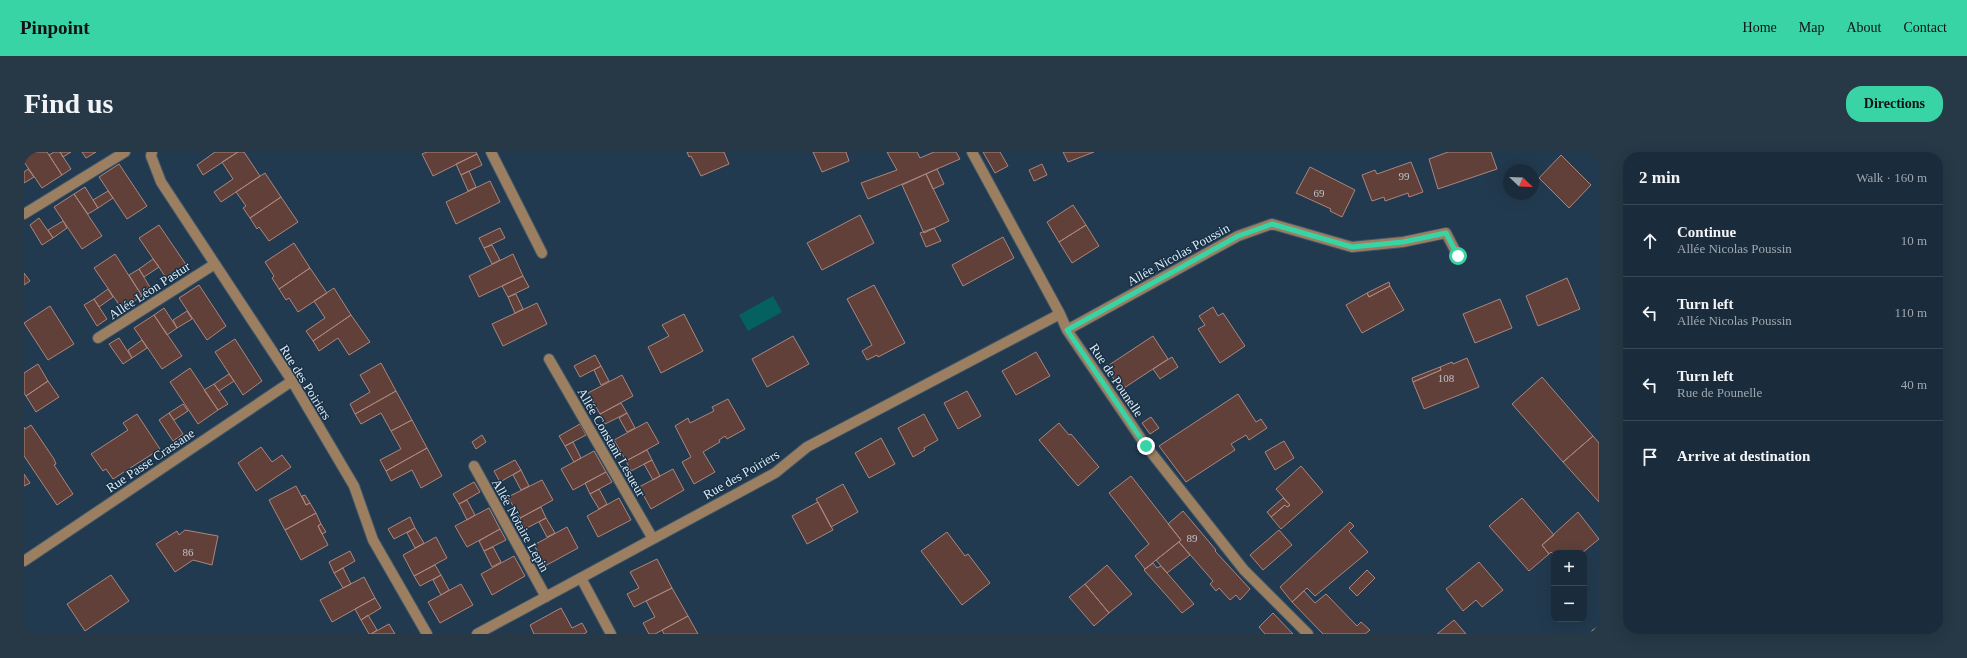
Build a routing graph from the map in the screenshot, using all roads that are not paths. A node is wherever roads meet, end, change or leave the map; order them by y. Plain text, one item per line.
1 (125, 152) edge
2 (152, 152) edge
3 (491, 152) edge
4 (972, 152) edge
5 (24, 214) edge
6 (542, 253) dead end
7 (1458, 256) dead end
8 (214, 264) junction
9 (1060, 314) junction
10 (1067, 330) junction
11 (98, 338) dead end
12 (548, 359) dead end
13 (292, 381) junction
14 (474, 466) dead end
15 (653, 539) junction
16 (24, 561) edge
17 (581, 578) junction
18 (546, 597) junction
19 (1599, 632) edge
20 (427, 634) edge
21 (477, 634) edge
22 (611, 634) edge
23 (1308, 634) edge
24 (1596, 634) edge

1 - 5 street
2 - 8 street, Rue des Poiriers
3 - 6 street
4 - 9 street, Rue de Pounelle
7 - 10 street, Allée Nicolas Poussin
8 - 11 street, Allée Léon Pastur
8 - 13 street, Rue des Poiriers
9 - 10 street, Rue de Pounelle
9 - 15 street, Rue des Poiriers
10 - 23 street, Rue de Pounelle
12 - 15 street, Allée Constant Lesueur
13 - 16 street, Rue Passe Crassane
13 - 20 street, Rue des Poiriers
14 - 18 street, Allée Notaire Lepin
15 - 17 street, Rue des Poiriers
17 - 18 street, Rue des Poiriers
17 - 22 street
18 - 21 street, Rue des Poiriers
19 - 24 main road

